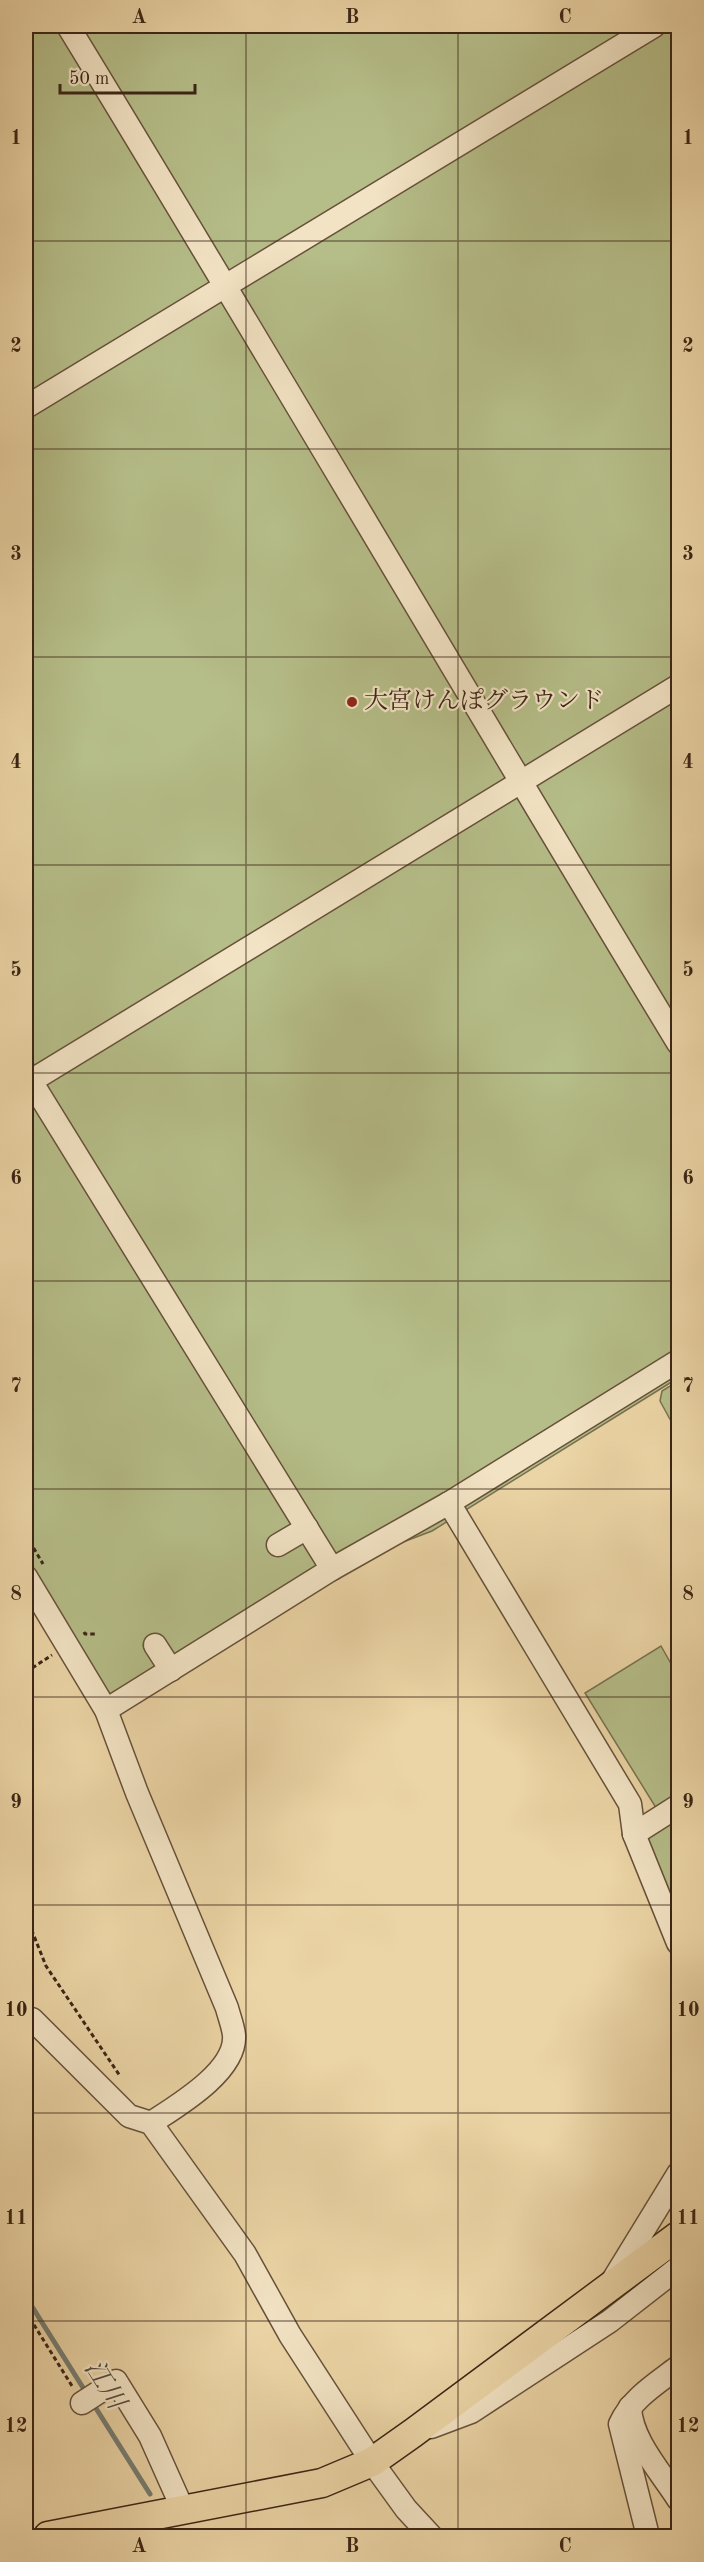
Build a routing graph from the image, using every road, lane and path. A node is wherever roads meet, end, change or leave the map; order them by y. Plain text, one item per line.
1 (68, 26) edge
2 (654, 26) edge
3 (225, 284) junction
4 (26, 407) edge
5 (678, 686) edge
6 (520, 782) junction
7 (678, 1043) edge
8 (27, 1080) edge
9 (678, 1361) edge
10 (448, 1503) junction
11 (306, 1528) junction
12 (278, 1545) dead end
13 (332, 1569) junction
14 (26, 1577) edge
15 (67, 1645) junction
16 (155, 1645) dead end
17 (171, 1670) junction
18 (26, 1672) edge
19 (106, 1710) junction
20 (678, 1806) edge
21 (634, 1834) junction
22 (26, 1916) edge
23 (678, 1943) edge
24 (26, 2018) edge
25 (123, 2082) dead end
26 (151, 2123) junction
27 (678, 2174) edge
28 (678, 2236) edge
29 (678, 2268) edge
30 (609, 2286) junction
31 (26, 2312) edge
32 (678, 2367) edge
33 (87, 2400) joint
34 (630, 2405) junction
35 (414, 2433) junction
36 (372, 2462) junction
37 (678, 2499) edge
38 (184, 2512) junction
39 (123, 2530) edge
40 (48, 2536) edge
41 (431, 2536) edge
42 (648, 2536) edge

1 - 3 street
2 - 3 street
3 - 4 street
3 - 6 street
5 - 6 street
6 - 7 street
6 - 8 street
8 - 11 street
9 - 10 street
10 - 13 street
10 - 21 street
11 - 12 street
11 - 13 street
13 - 17 street
14 - 15 street
15 - 18 path
15 - 19 street
16 - 17 street
17 - 19 street
19 - 26 street
20 - 21 street
21 - 23 street
22 - 25 path
24 - 26 street
26 - 36 street
27 - 30 street
28 - 30 main road
29 - 35 street
30 - 35 main road
31 - 33 path
32 - 34 street
33 - 38 street
34 - 37 street
34 - 42 street
35 - 36 main road
36 - 38 main road
36 - 41 street
38 - 39 main road
39 - 40 main road

